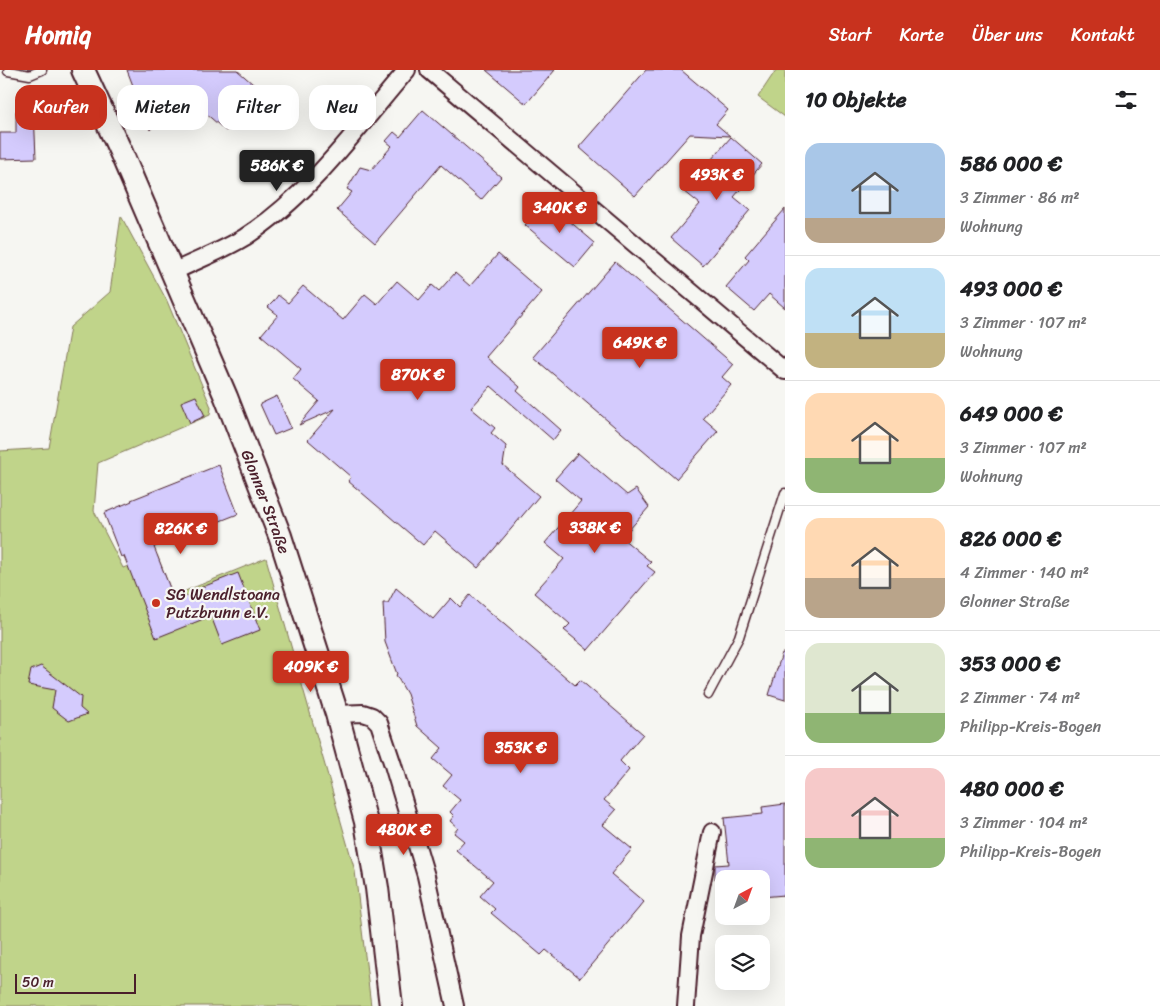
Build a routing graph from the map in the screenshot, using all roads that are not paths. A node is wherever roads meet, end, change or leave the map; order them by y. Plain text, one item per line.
1 (42, 70) edge
2 (83, 70) edge
3 (407, 70) edge
4 (429, 70) edge
5 (8, 71) edge
6 (173, 272) junction
7 (785, 371) edge
8 (785, 493) edge
9 (708, 695) dead end
10 (338, 714) junction
11 (712, 832) dead end
12 (391, 1006) edge
13 (455, 1006) edge
14 (686, 1006) edge

1 - 5 lane
2 - 6 street, Glonner Straße
3 - 6 street
4 - 7 street
6 - 10 street, Glonner Straße
8 - 9 lane
10 - 12 street, Glonner Straße
10 - 13 street
11 - 14 street

